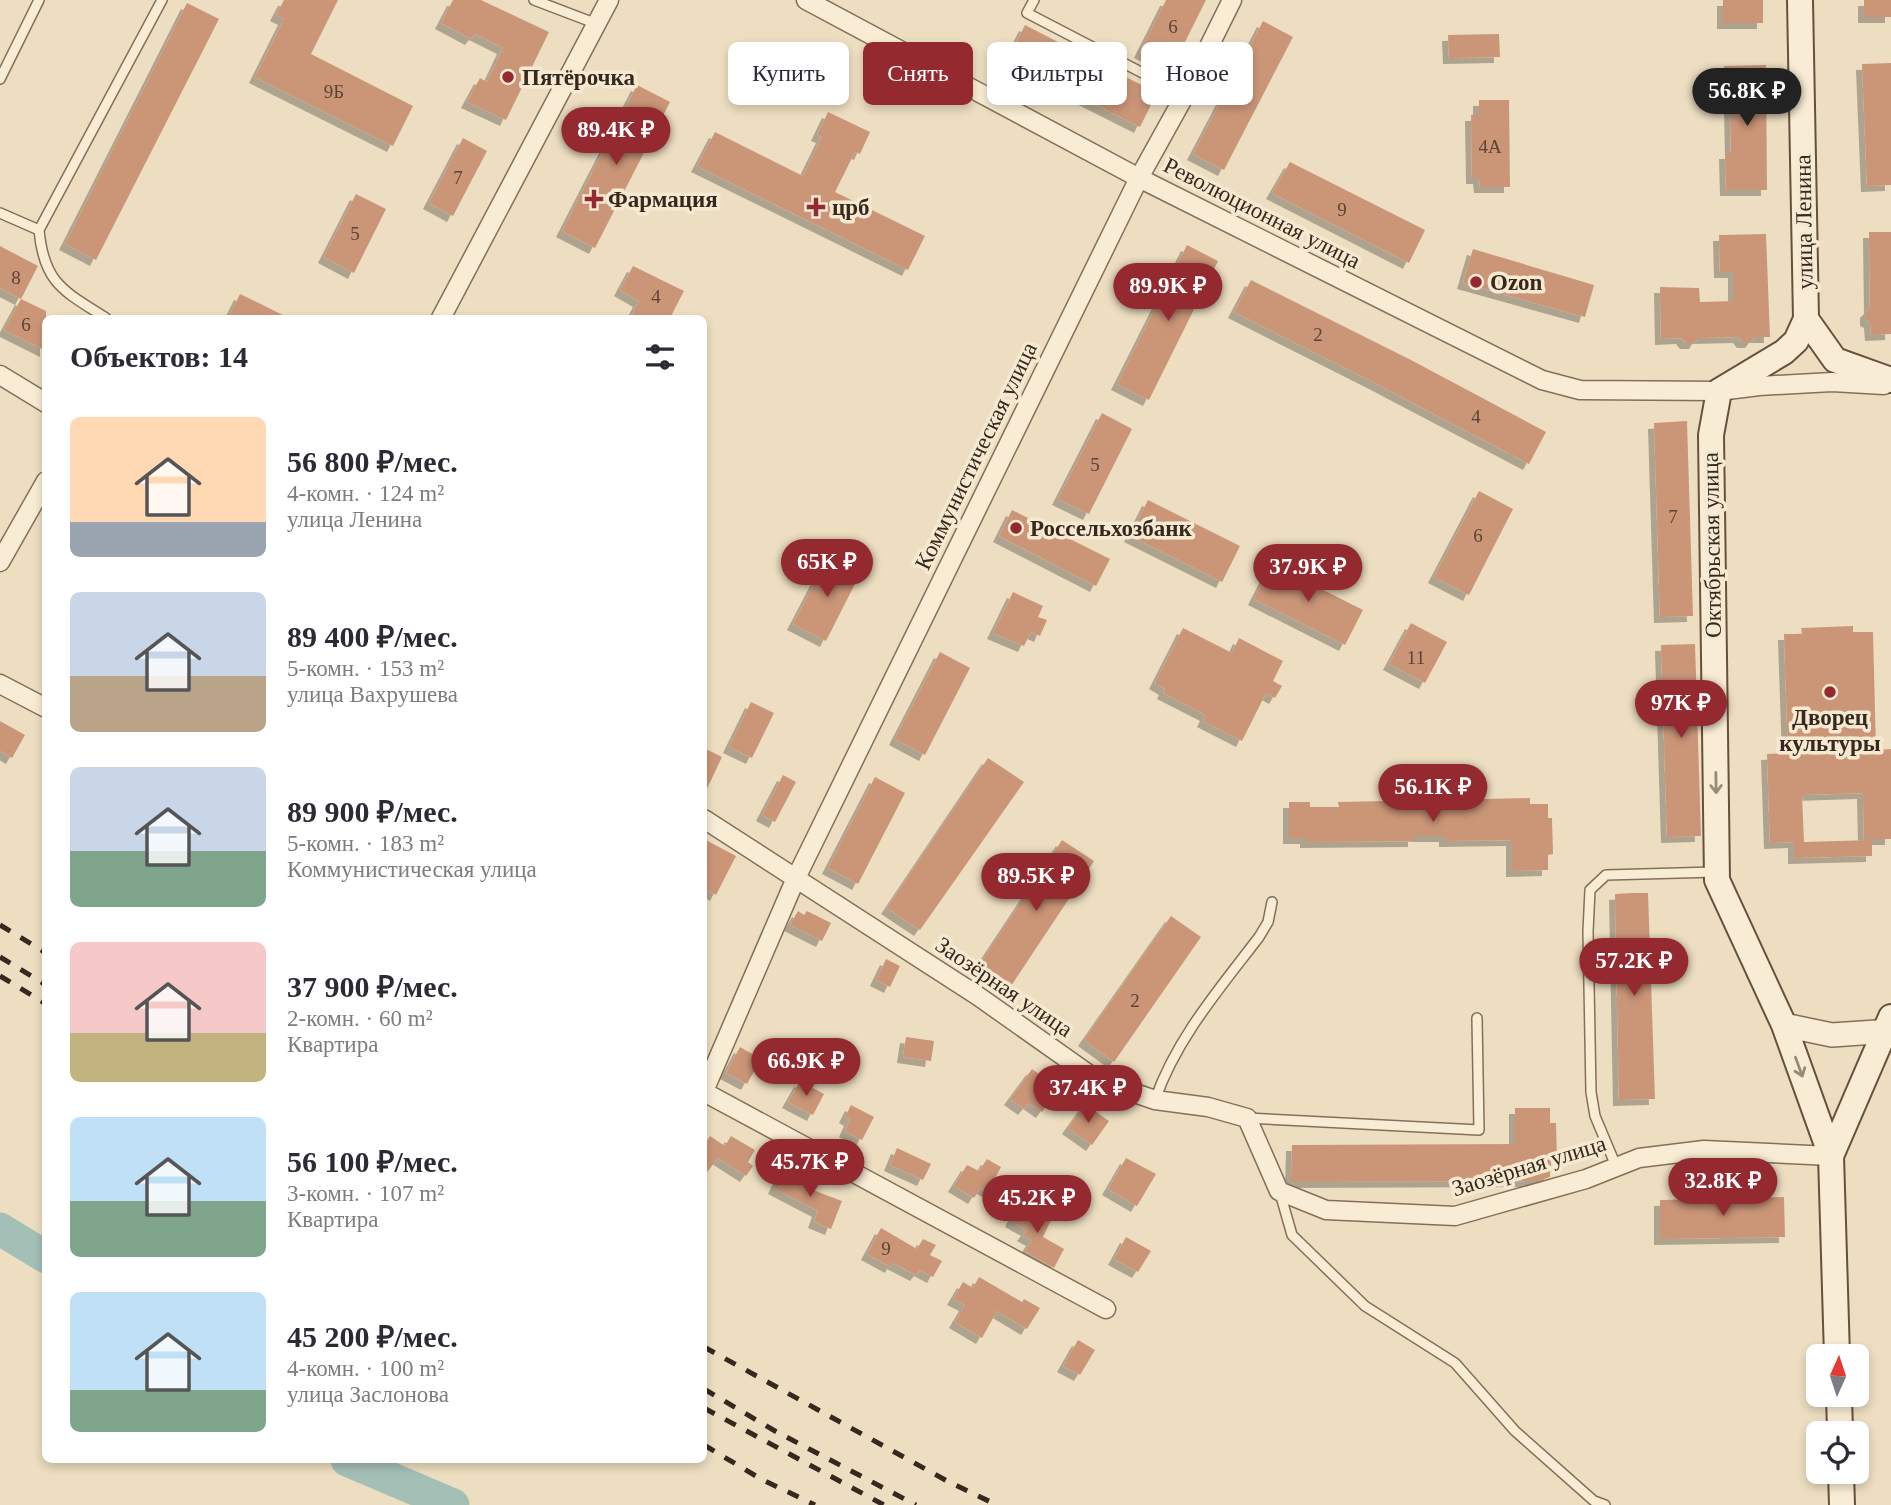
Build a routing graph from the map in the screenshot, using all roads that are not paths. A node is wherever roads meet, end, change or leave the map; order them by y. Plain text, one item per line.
1 (39, 0) edge
2 (162, 0) edge
3 (534, 0) edge
4 (609, 0) edge
5 (806, 0) edge
6 (1034, 0) edge
7 (1232, 0) edge
8 (1800, 0) edge
9 (597, 24) junction
10 (1211, 42) edge
11 (1141, 72) edge
12 (0, 79) edge
13 (1179, 105) edge
14 (1139, 178) junction
15 (0, 213) edge
16 (39, 230) junction
17 (102, 315) edge
18 (443, 315) edge
19 (1806, 319) junction
20 (0, 375) edge
21 (1891, 380) edge
22 (1891, 386) edge
23 (1719, 391) junction
24 (42, 401) edge
25 (42, 488) edge
26 (0, 562) edge
27 (0, 684) edge
28 (42, 706) edge
29 (707, 821) edge
30 (1717, 872) junction
31 (796, 878) junction
32 (1272, 902) dead end
33 (1477, 1018) dead end
34 (1784, 1026) junction
35 (1889, 1027) edge
36 (707, 1084) edge
37 (707, 1093) edge
38 (1155, 1100) junction
39 (1247, 1118) junction
40 (1831, 1156) junction
41 (1616, 1166) junction
42 (1279, 1191) junction
43 (1107, 1309) dead end
44 (1838, 1344) edge
45 (1841, 1484) edge
46 (1605, 1505) edge
47 (1842, 1505) edge

1 - 12 lane
2 - 16 lane
3 - 9 lane
4 - 9 street
5 - 14 street, Революционная улица
6 - 11 lane
7 - 10 street, Коммунистическая улица
8 - 19 main road, улица Ленина
9 - 18 street
13 - 14 street, Коммунистическая улица
14 - 23 street, Революционная улица
14 - 31 street, Коммунистическая улица
15 - 16 lane
16 - 17 lane
19 - 21 main road
19 - 23 main road
20 - 24 street
22 - 23 street, Революционная улица
23 -> 30 main road, Октябрьская улица
25 - 26 street
27 - 28 street
29 - 31 street, Заозёрная улица
30 - 34 main road, Октябрьская улица
30 - 41 lane
31 - 36 street, Коммунистическая улица
31 - 38 street, Заозёрная улица
32 - 38 lane
33 - 39 lane
34 - 35 street
34 -> 40 main road, Октябрьская улица
35 - 40 main road, Октябрьская улица
37 - 43 street
38 - 39 street, Заозёрная улица
39 - 42 street
40 - 41 street, Заозёрная улица
40 - 44 main road, Октябрьская улица
41 - 42 street, Заозёрная улица
42 - 46 lane
45 - 47 main road

